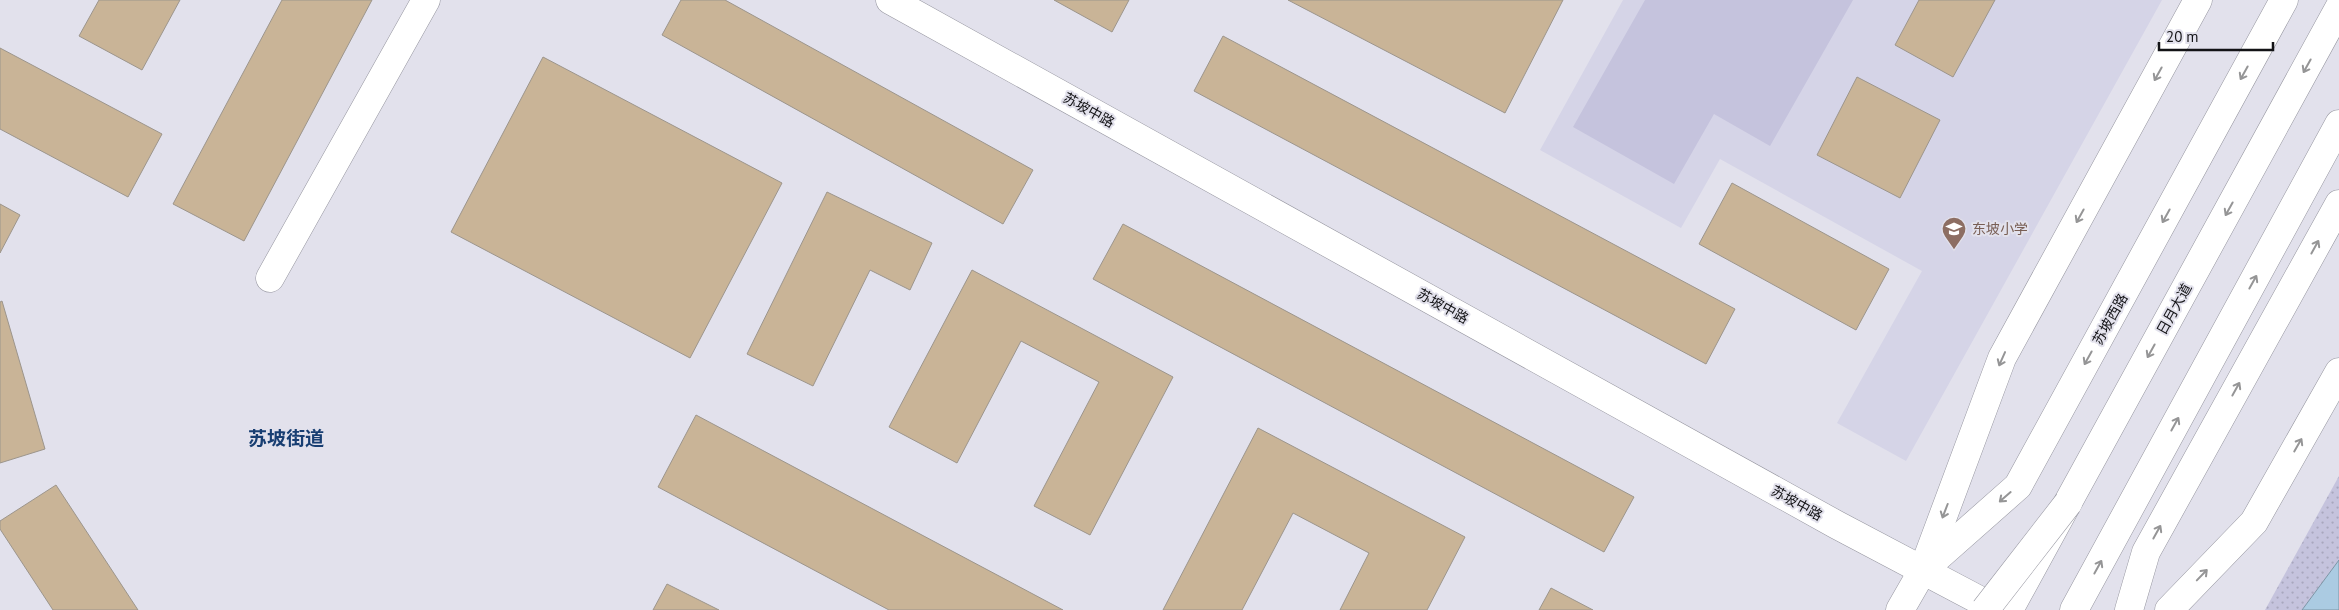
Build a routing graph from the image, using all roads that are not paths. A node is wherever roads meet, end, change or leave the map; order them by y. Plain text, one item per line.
1 (426, 0) edge
2 (890, 0) edge
3 (2198, 0) edge
4 (2284, 0) edge
5 (2339, 8) edge
6 (2339, 124) edge
7 (2339, 204) edge
8 (270, 278) dead end
9 (2339, 372) edge
10 (2068, 503) junction
11 (1923, 570) junction
12 (1900, 610) edge
13 (1985, 610) edge
14 (1998, 610) edge
15 (2009, 610) edge
16 (2074, 610) edge
17 (2129, 610) edge
18 (2169, 610) edge

1 - 8 main road
2 - 11 main road, 苏坡中路
3 -> 11 main road
4 -> 11 main road, 苏坡西路
5 -> 10 main road, 日月大道
16 -> 6 main road
17 -> 7 main road
18 -> 9 main road
10 - 13 main road, bridge
10 - 15 main road, 日月大道, bridge
11 - 12 main road, 苏坡西路
11 - 14 main road, 苏坡中路

